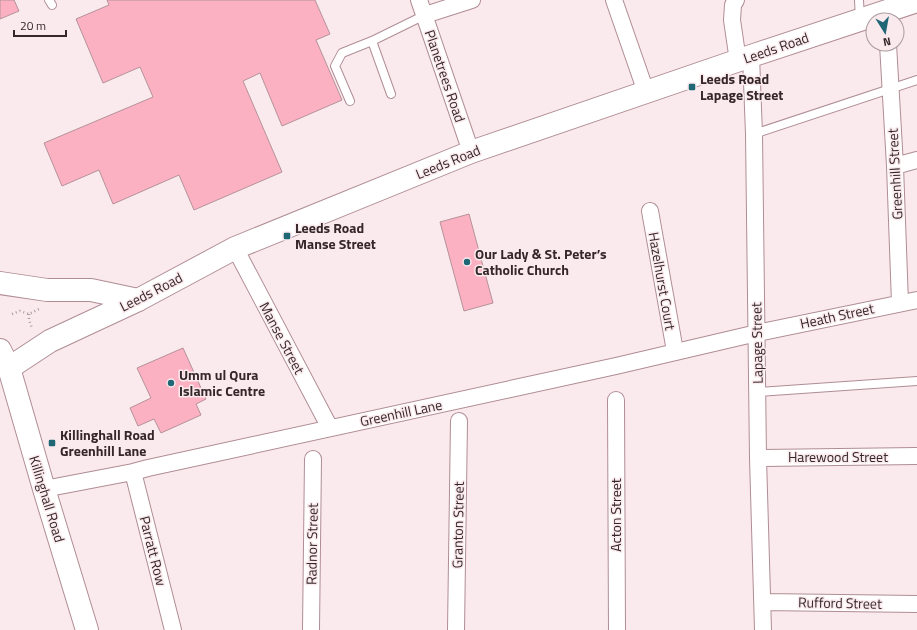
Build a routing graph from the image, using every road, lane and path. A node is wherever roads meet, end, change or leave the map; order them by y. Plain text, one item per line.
1 (419, 0) edge
2 (472, 0) edge
3 (614, 0) edge
4 (736, 0) edge
5 (917, 1) edge
6 (860, 10) edge
7 (871, 12) edge
8 (893, 12) edge
9 (425, 15) junction
10 (372, 41) junction
11 (888, 52) edge
12 (744, 59) junction
13 (917, 80) edge
14 (890, 88) junction
15 (646, 92) junction
16 (391, 94) dead end
17 (350, 101) dead end
18 (754, 134) junction
19 (471, 152) junction
20 (917, 160) edge
21 (895, 166) junction
22 (650, 211) dead end
23 (235, 248) junction
24 (0, 283) edge
25 (138, 300) junction
26 (917, 300) edge
27 (900, 303) junction
28 (42, 308) dead end
29 (12, 314) dead end
30 (28, 314) junction
31 (32, 328) dead end
32 (757, 333) junction
33 (675, 351) junction
34 (3, 364) edge
35 (917, 381) edge
36 (758, 392) junction
37 (616, 400) dead end
38 (459, 421) dead end
39 (330, 428) junction
40 (917, 456) edge
41 (758, 458) junction
42 (313, 459) dead end
43 (141, 470) junction
44 (44, 489) junction
45 (762, 602) junction
46 (917, 604) edge
47 (169, 628) edge
48 (87, 630) edge
49 (311, 630) edge
50 (456, 630) edge
51 (617, 630) edge
52 (762, 630) edge

1 - 9 street, Planetrees Road
2 - 9 street
3 - 15 street
4 - 12 street, Lapage Street
5 - 8 main road, Leeds Road
6 - 7 main road, Leeds Road
6 - 12 main road, Leeds Road
9 - 10 lane
9 - 19 street, Planetrees Road
10 - 16 lane
10 - 17 lane
11 - 14 street, Greenhill Street
12 - 15 main road, Leeds Road
12 - 18 street, Lapage Street
13 - 14 lane
14 - 18 lane
14 - 21 street, Greenhill Street
15 - 19 main road, Leeds Road
18 - 32 street, Lapage Street
19 - 23 main road, Leeds Road
20 - 21 street
21 - 27 street, Greenhill Street
22 - 33 street, Hazelhurst Court
23 - 25 main road, Leeds Road
23 - 39 street, Manse Street
24 - 25 main road
25 - 34 main road, Leeds Road
26 - 27 street, Heath Street
27 - 32 street, Heath Street
28 - 30 path
29 - 30 path
30 - 31 path
32 - 33 street, Greenhill Lane
32 - 36 street, Lapage Street
33 - 39 street, Greenhill Lane
34 - 44 main road, Killinghall Road
35 - 36 lane
36 - 41 street, Lapage Street
37 - 51 street, Acton Street
38 - 50 street, Granton Street
39 - 43 street, Greenhill Lane
40 - 41 street, Harewood Street
41 - 45 street, Lapage Street
42 - 49 street, Radnor Street
43 - 44 street, Greenhill Lane
43 - 47 street, Parratt Row
44 - 48 main road, Killinghall Road
45 - 46 street, Rufford Street
45 - 52 street, Lapage Street

